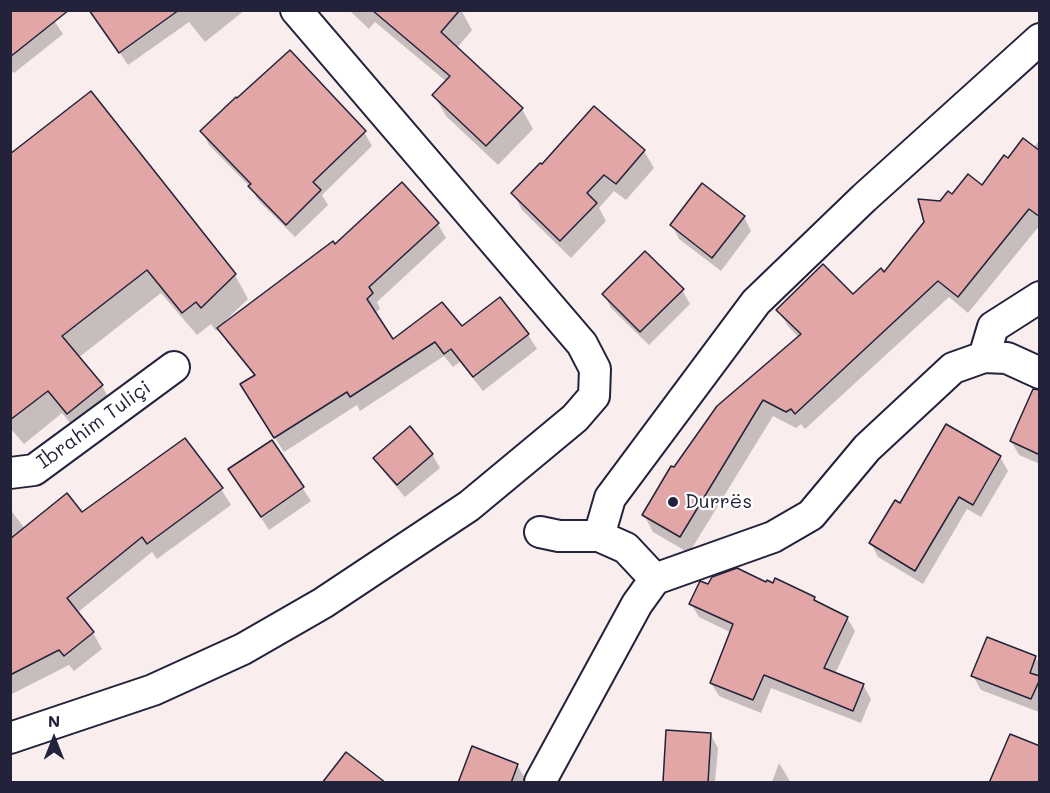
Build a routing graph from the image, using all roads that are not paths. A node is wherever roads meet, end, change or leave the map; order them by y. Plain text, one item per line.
1 (296, 10) edge
2 (1040, 39) edge
3 (1040, 297) edge
4 (984, 357) junction
5 (174, 367) dead end
6 (1040, 373) edge
7 (10, 473) edge
8 (540, 532) dead end
9 (599, 536) junction
10 (655, 579) junction
11 (10, 738) edge
12 (540, 783) edge

1 - 11 street
2 - 9 street
3 - 4 street
4 - 6 street
4 - 10 street
5 - 7 street, Ibrahim Tuliçi
8 - 9 street
9 - 10 street
10 - 12 street

